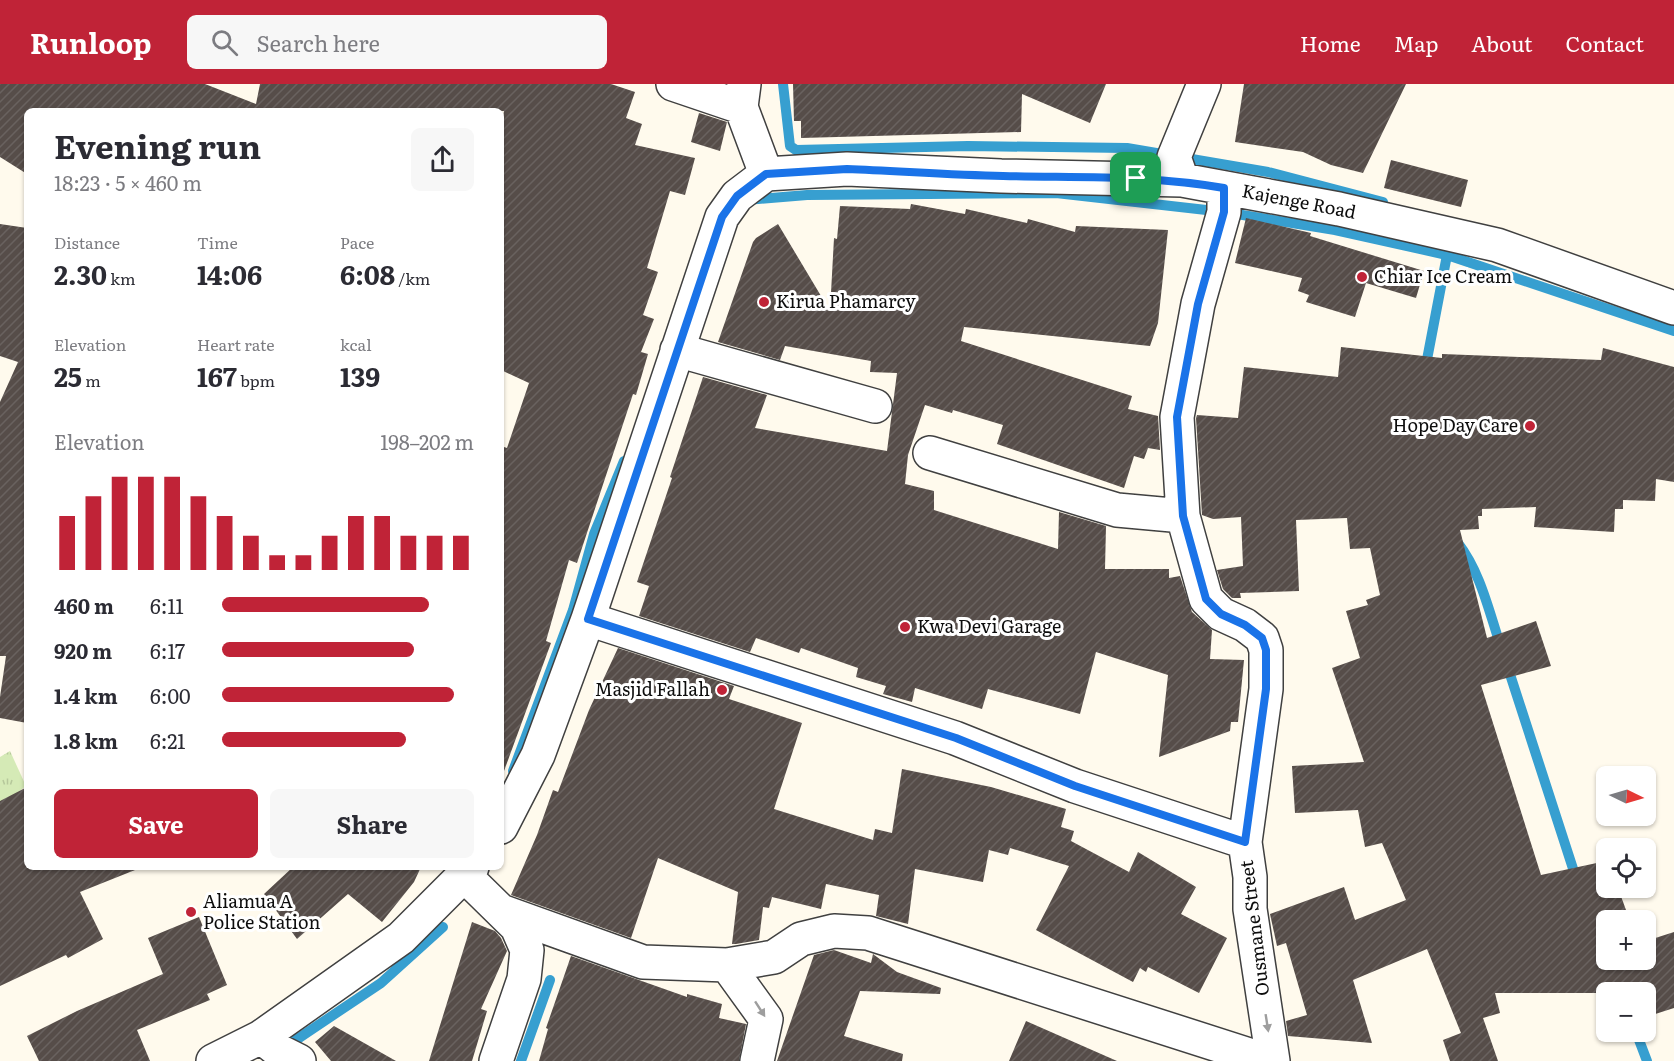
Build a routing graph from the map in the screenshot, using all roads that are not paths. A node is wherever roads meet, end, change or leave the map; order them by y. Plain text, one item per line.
1 (673, 84) edge
2 (1204, 84) edge
3 (742, 95) edge
4 (766, 174) junction
5 (1182, 180) junction
6 (1224, 188) junction
7 (1674, 308) edge
8 (677, 350) junction
9 (875, 406) dead end
10 (930, 453) dead end
11 (1183, 516) junction
12 (588, 619) junction
13 (504, 814) edge
14 (1245, 842) junction
15 (469, 872) edge
16 (501, 911) junction
17 (727, 965) junction
18 (261, 1037) junction
19 (213, 1061) edge
20 (300, 1061) edge
21 (496, 1061) edge
22 (757, 1061) edge
23 (1268, 1061) edge
24 (1274, 1061) edge

1 - 3 street
2 - 5 street
3 - 4 street
4 - 5 street, Kajenge Road
4 - 8 street
5 - 6 street, Kajenge Road
6 - 7 street, Kajenge Road
6 - 11 street, Ousmane Street
8 - 9 street
8 - 12 street
10 - 11 street
11 - 14 street, Ousmane Street
12 - 13 street
12 - 14 street
14 -> 24 street, Ousmane Street
15 - 16 street
15 - 18 street
16 - 17 street
16 - 21 street
17 -> 22 street
17 - 23 street
18 - 19 street
18 - 20 street

